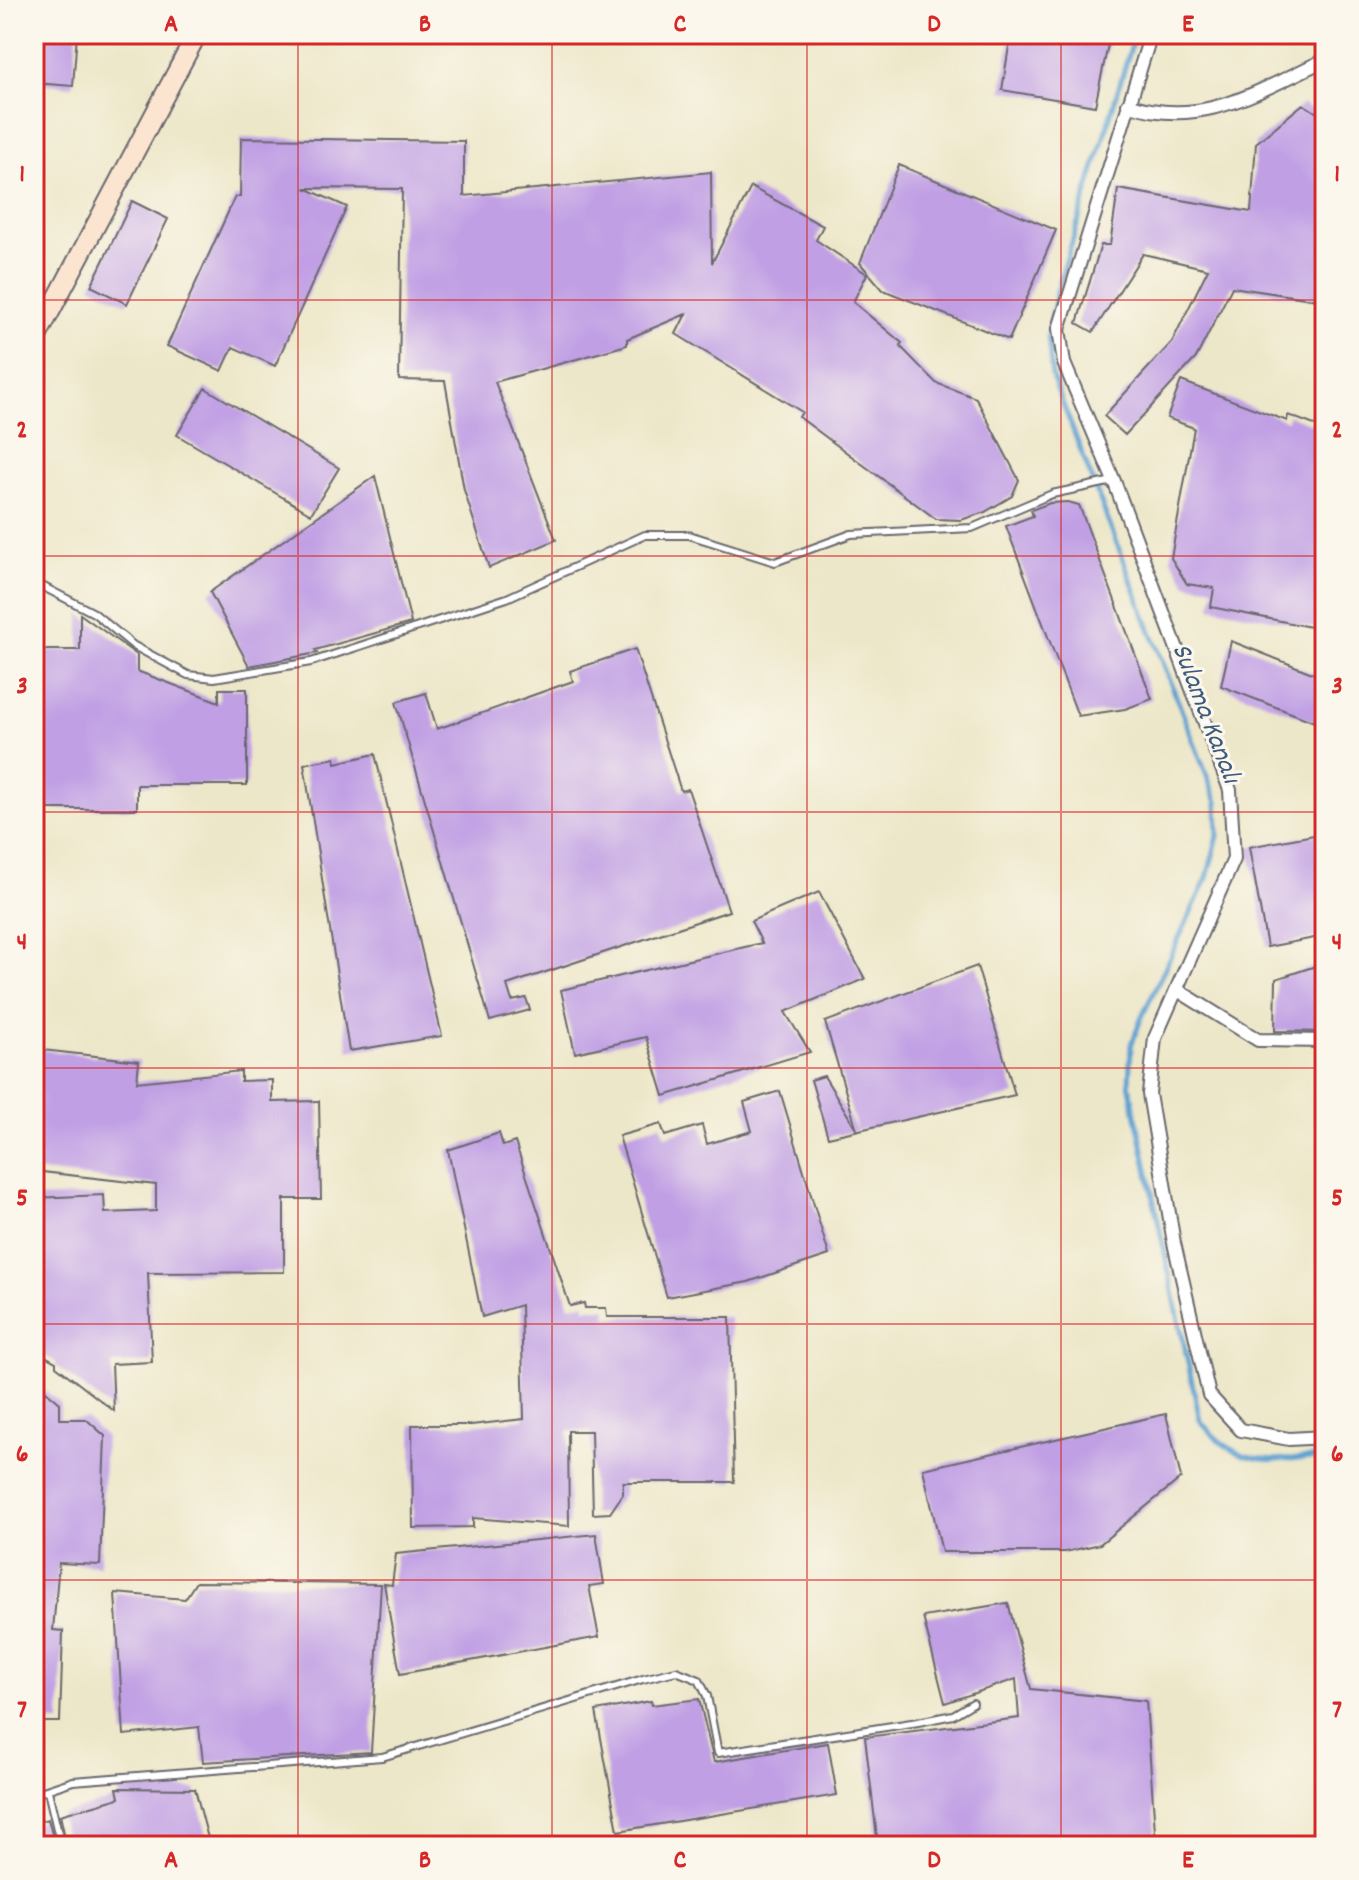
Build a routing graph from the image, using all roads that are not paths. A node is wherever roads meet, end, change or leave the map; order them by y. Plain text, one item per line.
1 (197, 34) edge
2 (1151, 34) edge
3 (1325, 60) edge
4 (1128, 104) junction
5 (34, 342) edge
6 (1114, 481) junction
7 (34, 582) edge
8 (1179, 991) junction
9 (1325, 1041) edge
10 (1325, 1437) edge
11 (973, 1703) dead end
12 (48, 1791) junction
13 (34, 1794) edge
14 (61, 1846) edge

1 - 5 street
2 - 4 street
3 - 4 street
4 - 6 street
6 - 7 lane
6 - 8 street
8 - 9 street
8 - 10 street
11 - 12 lane
12 - 13 lane
12 - 14 lane

